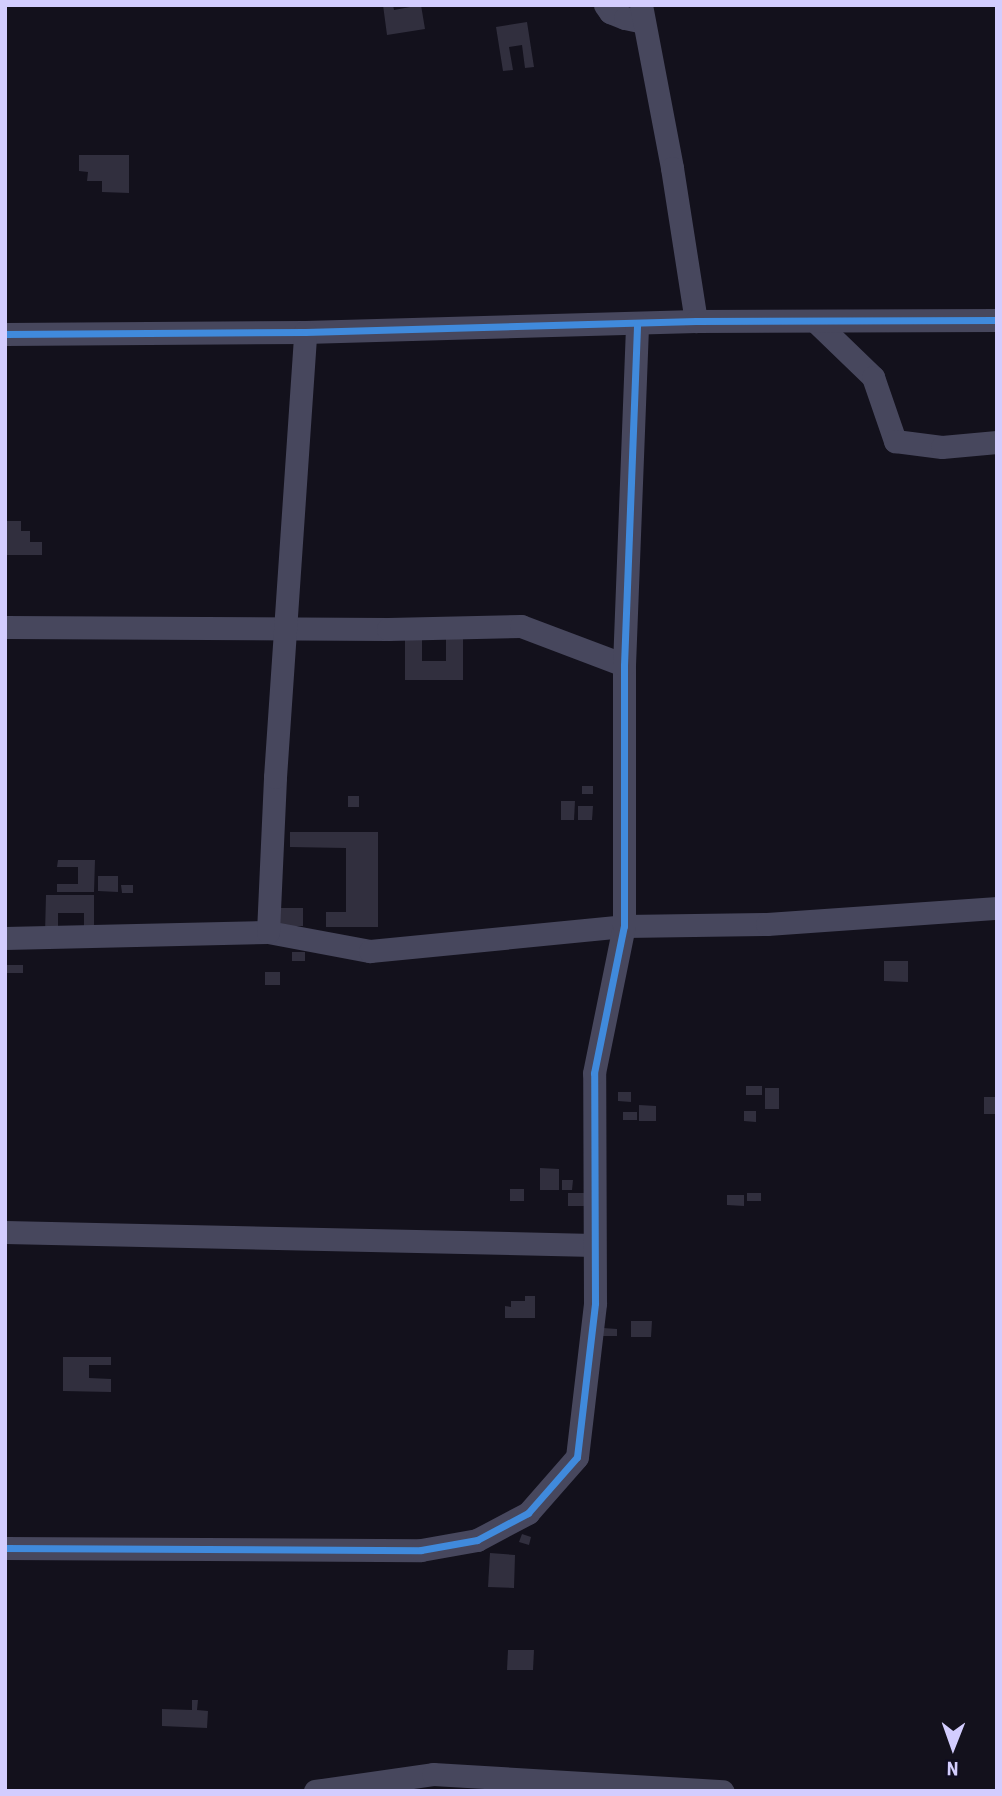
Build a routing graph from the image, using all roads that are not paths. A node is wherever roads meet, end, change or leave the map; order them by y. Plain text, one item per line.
1 (605, 5) edge
2 (643, 14) edge
3 (997, 320) edge
4 (696, 321) junction
5 (815, 321) junction
6 (637, 323) junction
7 (305, 332) junction
8 (5, 334) edge
9 (997, 442) edge
10 (5, 627) edge
11 (285, 627) junction
12 (624, 665) junction
13 (997, 908) edge
14 (624, 926) junction
15 (268, 932) junction
16 (5, 938) edge
17 (5, 1233) edge
18 (594, 1245) junction
19 (5, 1548) edge
20 (315, 1791) edge
21 (723, 1791) edge

1 - 2 street
2 - 4 street
3 - 5 street
4 - 5 street
4 - 6 street
5 - 9 street
6 - 7 street
6 - 12 street
7 - 8 street
7 - 11 street
10 - 11 street
11 - 12 street
11 - 15 street
12 - 14 street
13 - 14 street
14 - 15 street
14 - 18 street
15 - 16 street
17 - 18 street
18 - 19 street
20 - 21 street

